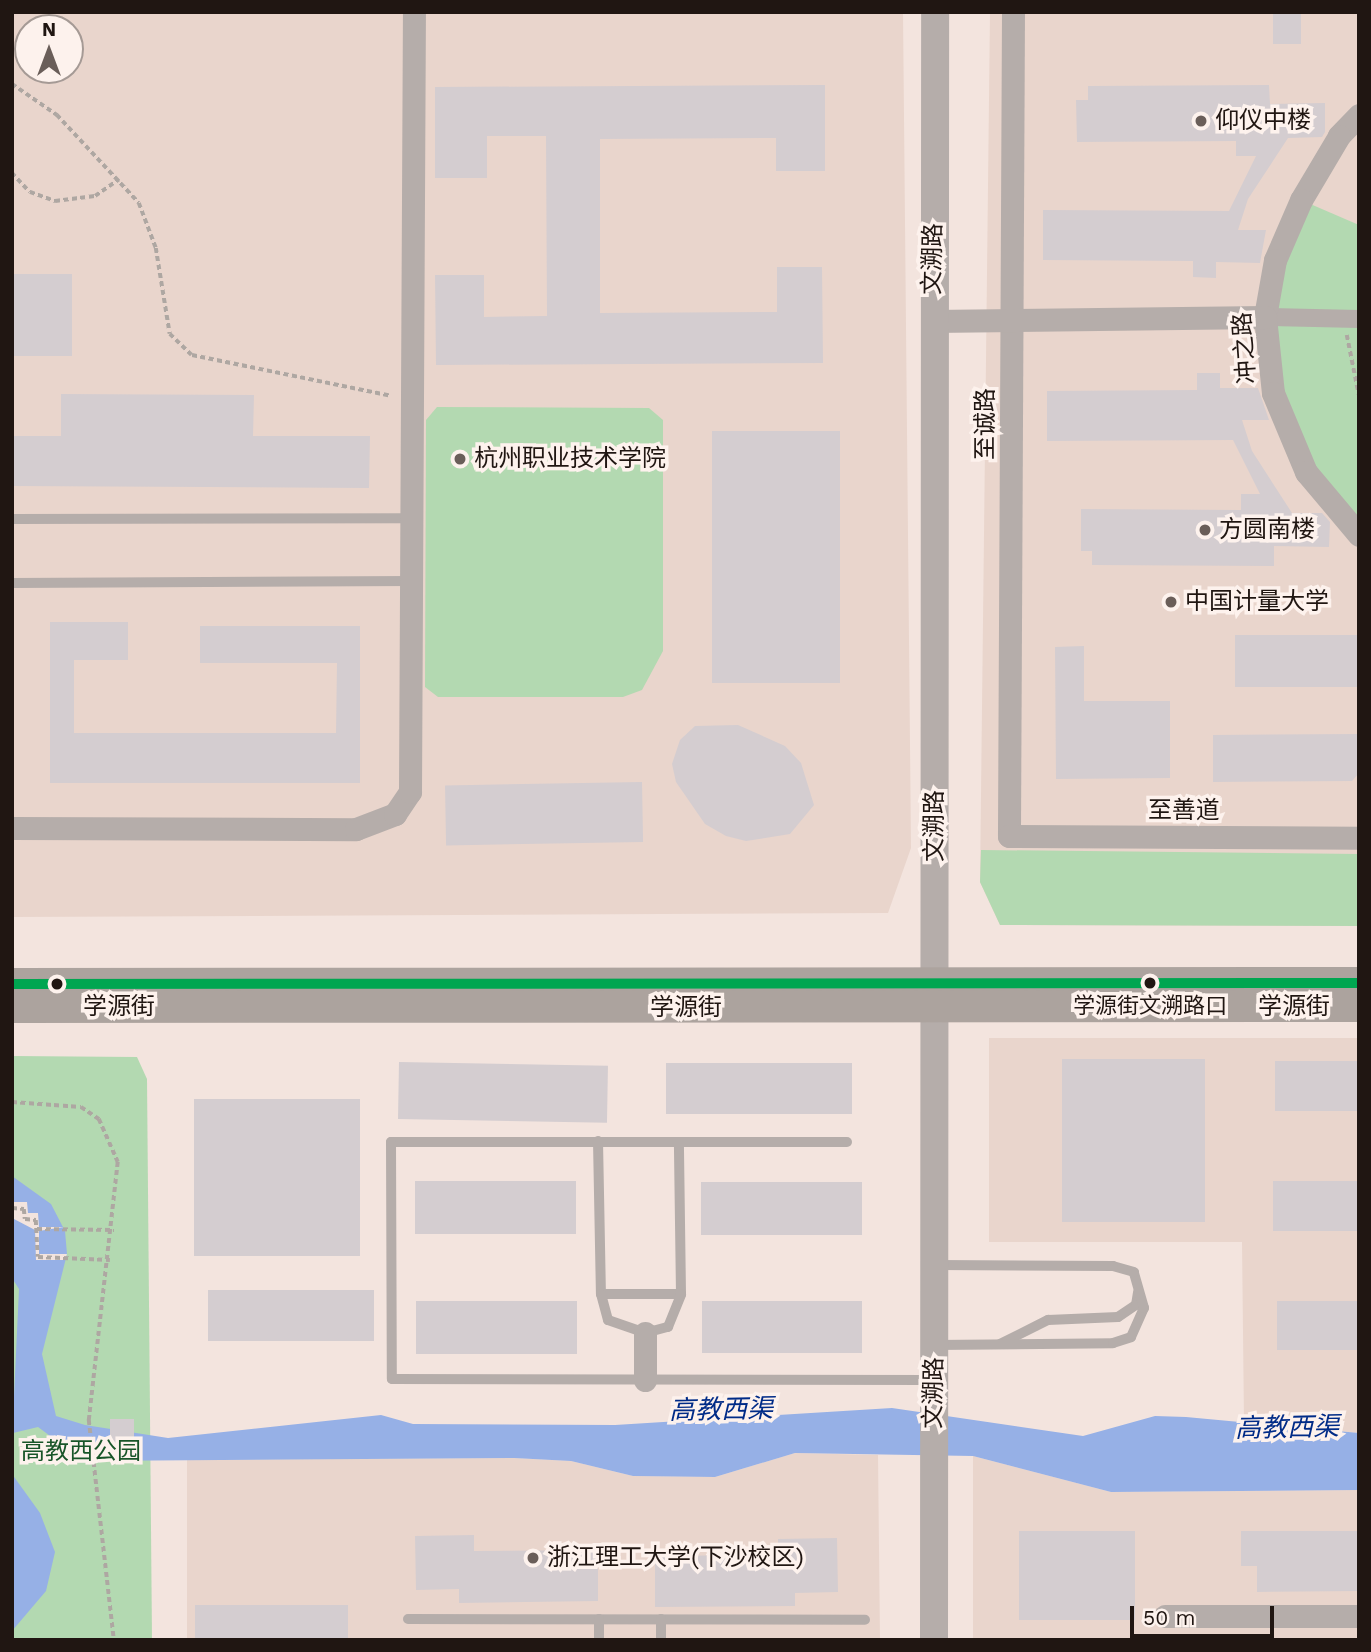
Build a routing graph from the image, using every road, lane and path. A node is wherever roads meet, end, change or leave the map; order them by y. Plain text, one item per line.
1 (414, 12) edge
2 (935, 12) edge
3 (1013, 12) edge
4 (12, 84) edge
5 (1359, 115) edge
6 (12, 173) edge
7 (119, 179) junction
8 (1265, 317) junction
9 (1353, 319) edge
10 (1014, 320) junction
11 (932, 321) junction
12 (1359, 394) edge
13 (412, 400) junction
14 (411, 518) junction
15 (12, 519) edge
16 (1359, 535) edge
17 (411, 581) junction
18 (12, 583) edge
19 (12, 828) edge
20 (1009, 836) joint
21 (1359, 838) edge
22 (1359, 983) edge
23 (12, 984) edge
24 (935, 995) junction
25 (1359, 1006) edge
26 (12, 1007) edge
27 (12, 1102) edge
28 (598, 1141) junction
29 (678, 1142) junction
30 (847, 1142) dead end
31 (12, 1208) edge
32 (37, 1229) junction
33 (114, 1230) junction
34 (110, 1260) junction
35 (935, 1265) junction
36 (1139, 1283) junction
37 (601, 1294) junction
38 (681, 1294) junction
39 (645, 1333) junction
40 (935, 1345) junction
41 (998, 1346) junction
42 (645, 1380) junction
43 (935, 1380) junction
44 (1165, 1616) dead end
45 (1359, 1616) edge
46 (408, 1619) dead end
47 (599, 1619) junction
48 (661, 1619) junction
49 (865, 1620) dead end
50 (114, 1640) edge
51 (599, 1640) edge
52 (662, 1640) edge
53 (934, 1640) edge

1 - 13 street
2 - 11 street, 文溯路
3 - 10 street, 至诚路
4 - 7 path
5 - 8 street, 冲之路
6 - 7 path
7 - 13 path
8 - 9 street
8 - 10 street
8 - 16 street, 冲之路
9 - 12 path
10 - 11 street
10 - 20 street, 至诚路
11 - 24 street, 文溯路
13 - 14 street
14 - 15 lane
14 - 17 street
17 - 18 lane
17 - 19 street
20 - 21 street, 至善道
22 - 24 main road, 学源街
23 - 24 main road, 学源街
24 - 25 main road, 学源街
24 - 26 main road, 学源街
24 - 35 street, 文溯路
27 - 33 path
28 - 29 lane
28 - 37 lane
28 - 42 lane
29 - 30 lane
29 - 38 lane
31 - 32 path
32 - 33 path
32 - 34 path
33 - 34 path
34 - 50 path
35 - 36 lane
35 - 40 street, 文溯路
36 - 41 lane
36 - 41 lane
37 - 38 lane
37 - 39 lane
38 - 39 lane
39 - 42 street
40 - 41 lane
40 - 43 street, 文溯路
42 - 43 lane
43 - 53 street, 文溯路
44 - 45 street
46 - 47 lane
47 - 48 lane
47 - 51 lane
48 - 49 lane
48 - 52 lane

